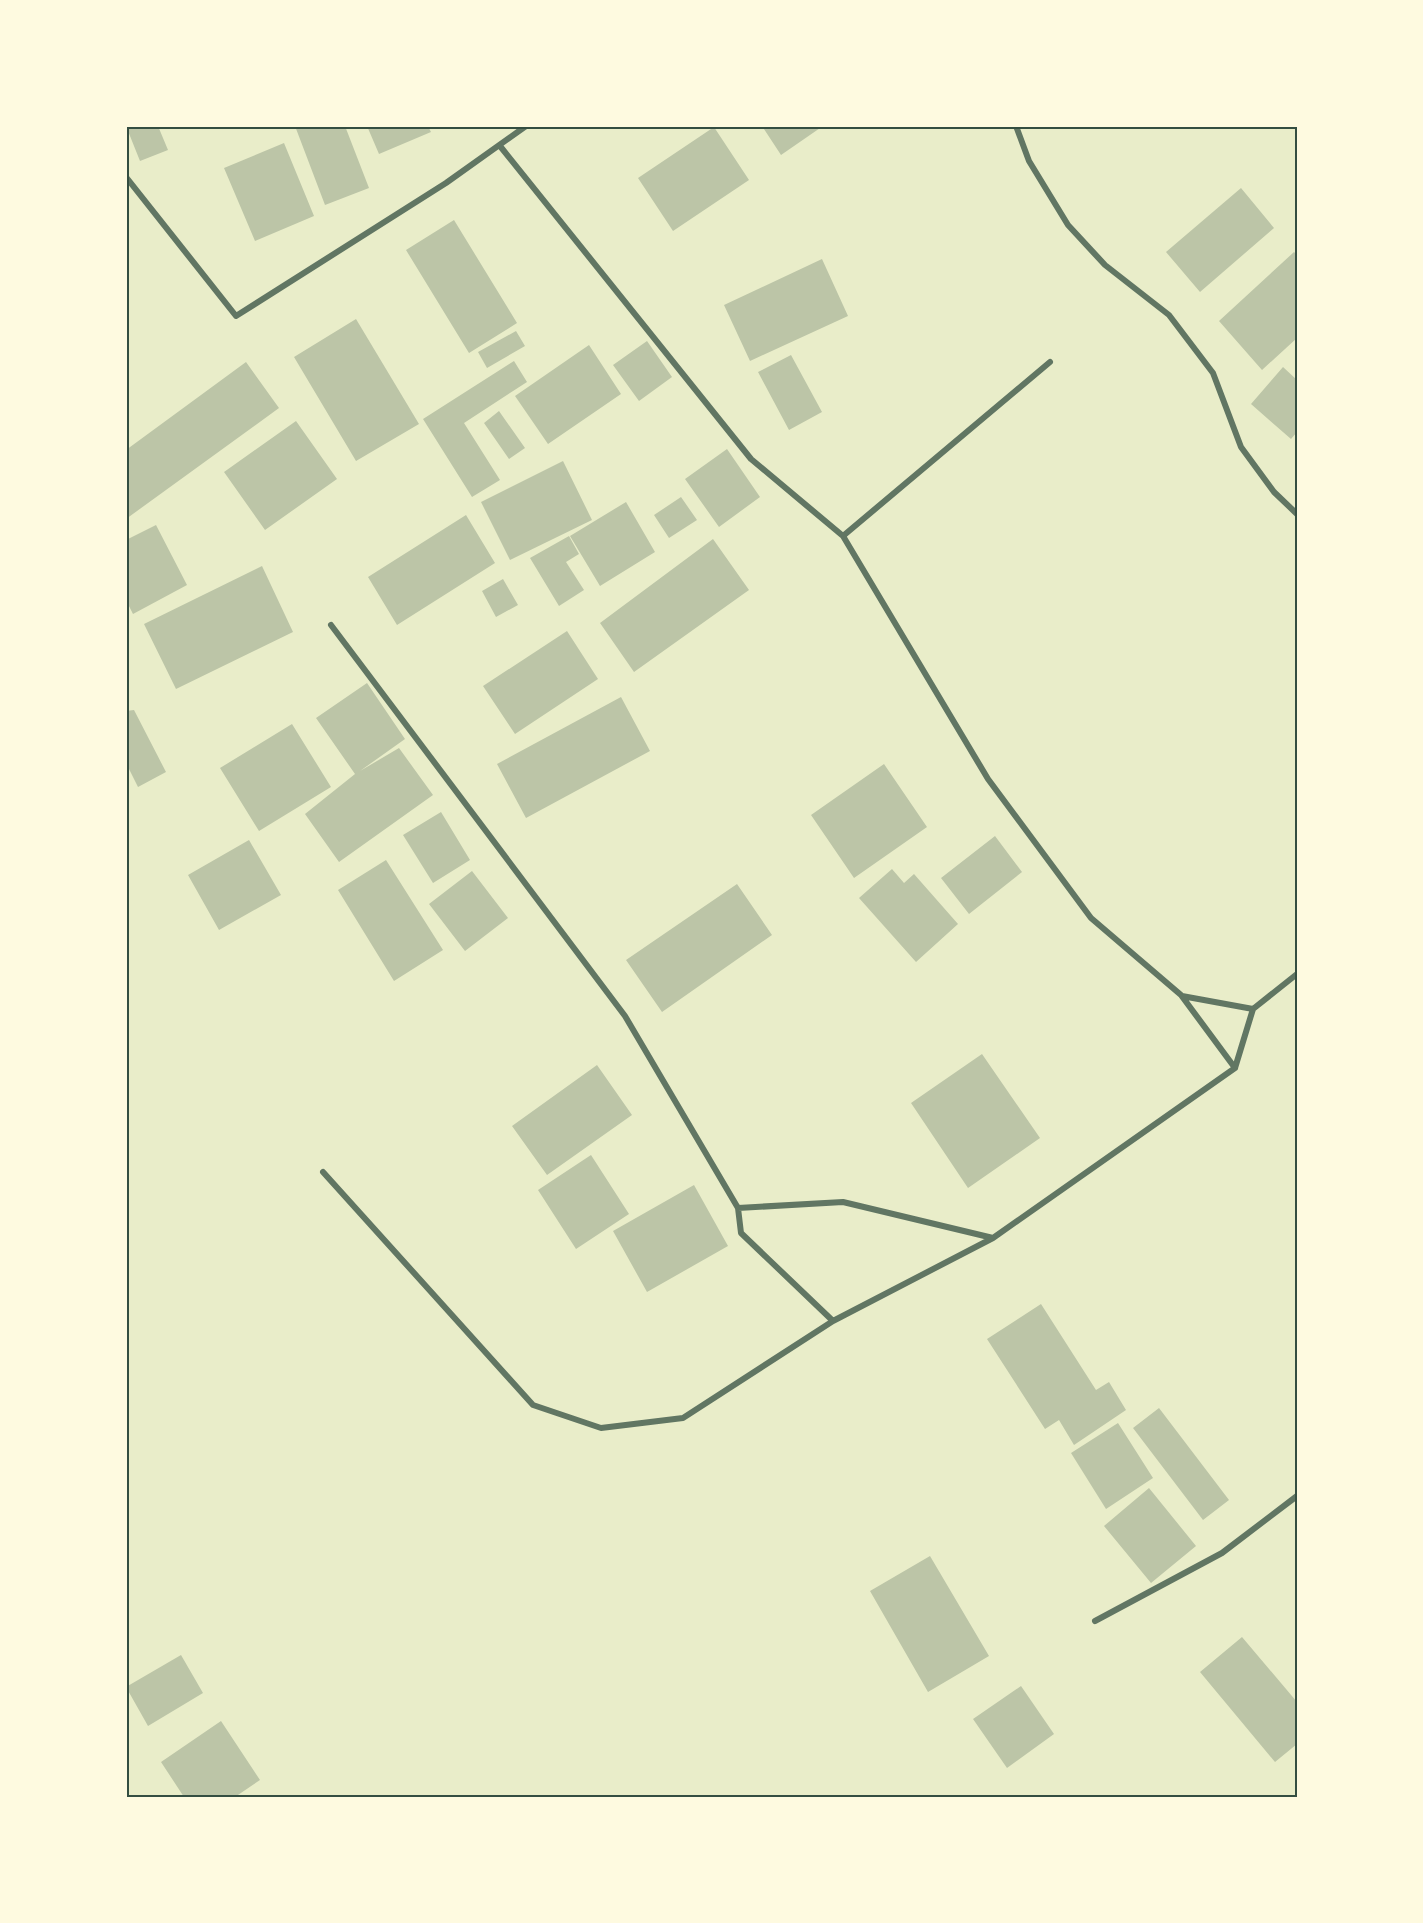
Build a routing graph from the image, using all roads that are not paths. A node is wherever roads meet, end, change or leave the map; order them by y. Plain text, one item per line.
1 (526, 126) edge
2 (1016, 126) edge
3 (500, 146) junction
4 (126, 177) edge
5 (1050, 362) dead end
6 (1297, 514) edge
7 (843, 536) junction
8 (331, 625) dead end
9 (1297, 974) edge
10 (1181, 995) junction
11 (1252, 1009) junction
12 (1235, 1068) junction
13 (322, 1172) dead end
14 (738, 1208) junction
15 (993, 1238) junction
16 (833, 1321) junction
17 (1297, 1496) edge
18 (1095, 1621) dead end

1 - 3 street
2 - 6 street
3 - 4 street
3 - 7 street
5 - 7 street
7 - 10 street
8 - 14 street
9 - 11 street
10 - 11 street
10 - 12 street
11 - 12 street
12 - 15 street
13 - 16 street
14 - 15 street
14 - 16 street
15 - 16 street
17 - 18 street

